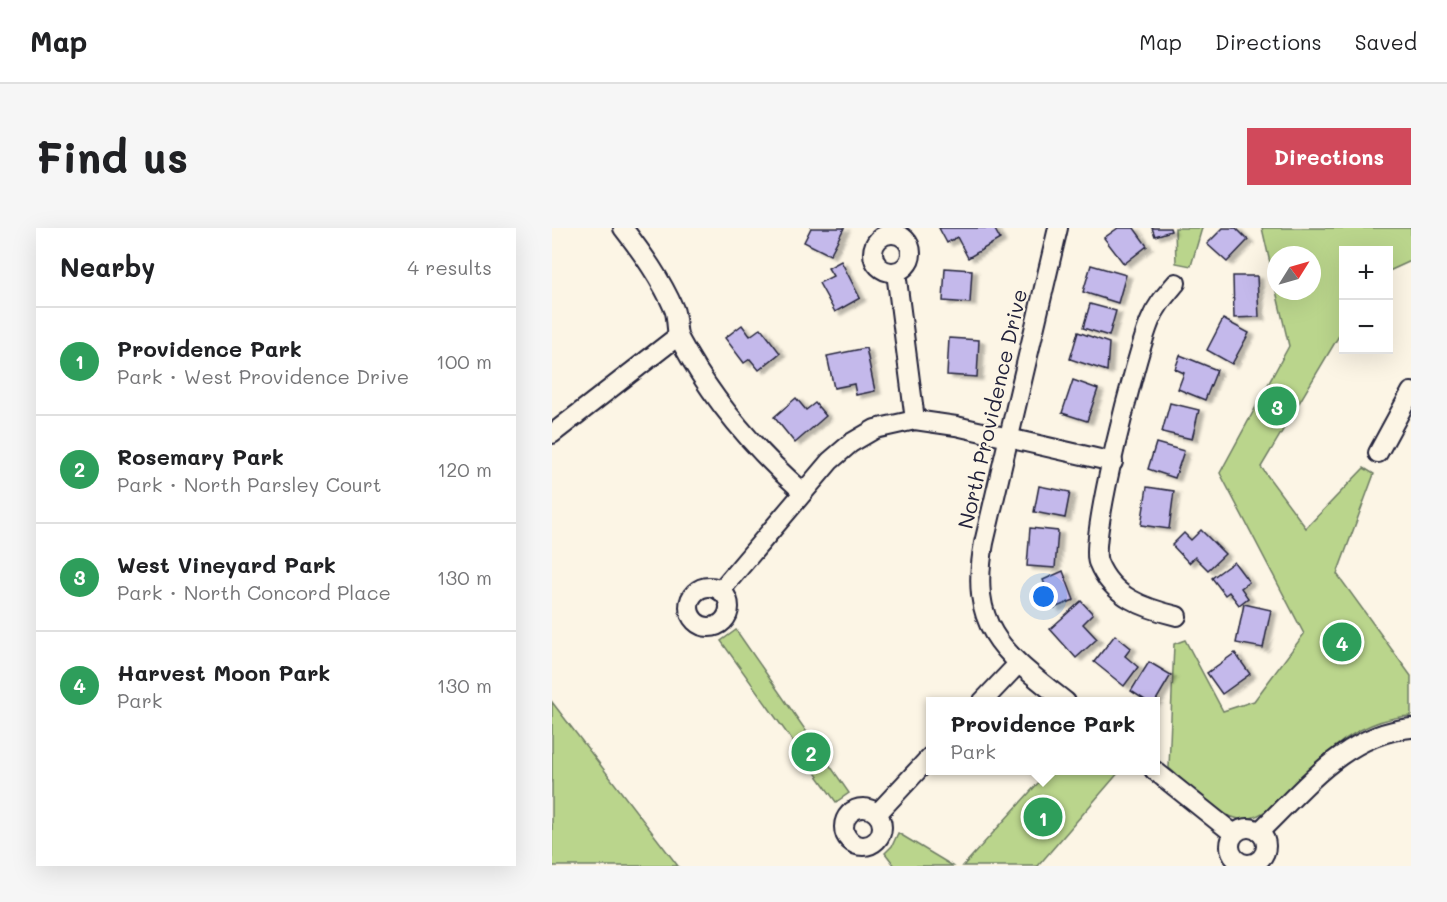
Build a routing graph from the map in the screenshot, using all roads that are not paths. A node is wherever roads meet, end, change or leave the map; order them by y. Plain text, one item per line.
1 (623, 228) edge
2 (1058, 228) edge
3 (896, 272) dead end
4 (1176, 283) dead end
5 (678, 336) junction
6 (1411, 392) edge
7 (915, 420) junction
8 (552, 434) edge
9 (1009, 438) junction
10 (1378, 453) dead end
11 (1113, 462) junction
12 (803, 492) junction
13 (720, 591) dead end
14 (1177, 616) dead end
15 (1018, 664) junction
16 (987, 697) edge
17 (1060, 697) edge
18 (1411, 728) edge
19 (926, 761) edge
20 (1159, 775) edge
21 (877, 814) dead end
22 (1260, 832) junction
23 (1234, 834) junction
24 (1269, 861) edge
25 (1230, 862) edge

1 - 5 street
2 - 9 street, North Providence Drive
3 - 7 street
4 - 11 street
5 - 8 street
5 - 12 street
6 - 10 street
7 - 9 street
7 - 12 street
9 - 11 street
9 - 15 street, North Providence Drive
11 - 14 street
12 - 13 street
15 - 16 street
15 - 17 street, North Providence Drive
18 - 22 street
19 - 21 street
20 - 23 street
22 - 23 street
22 - 24 street
23 - 25 street
24 - 25 street

